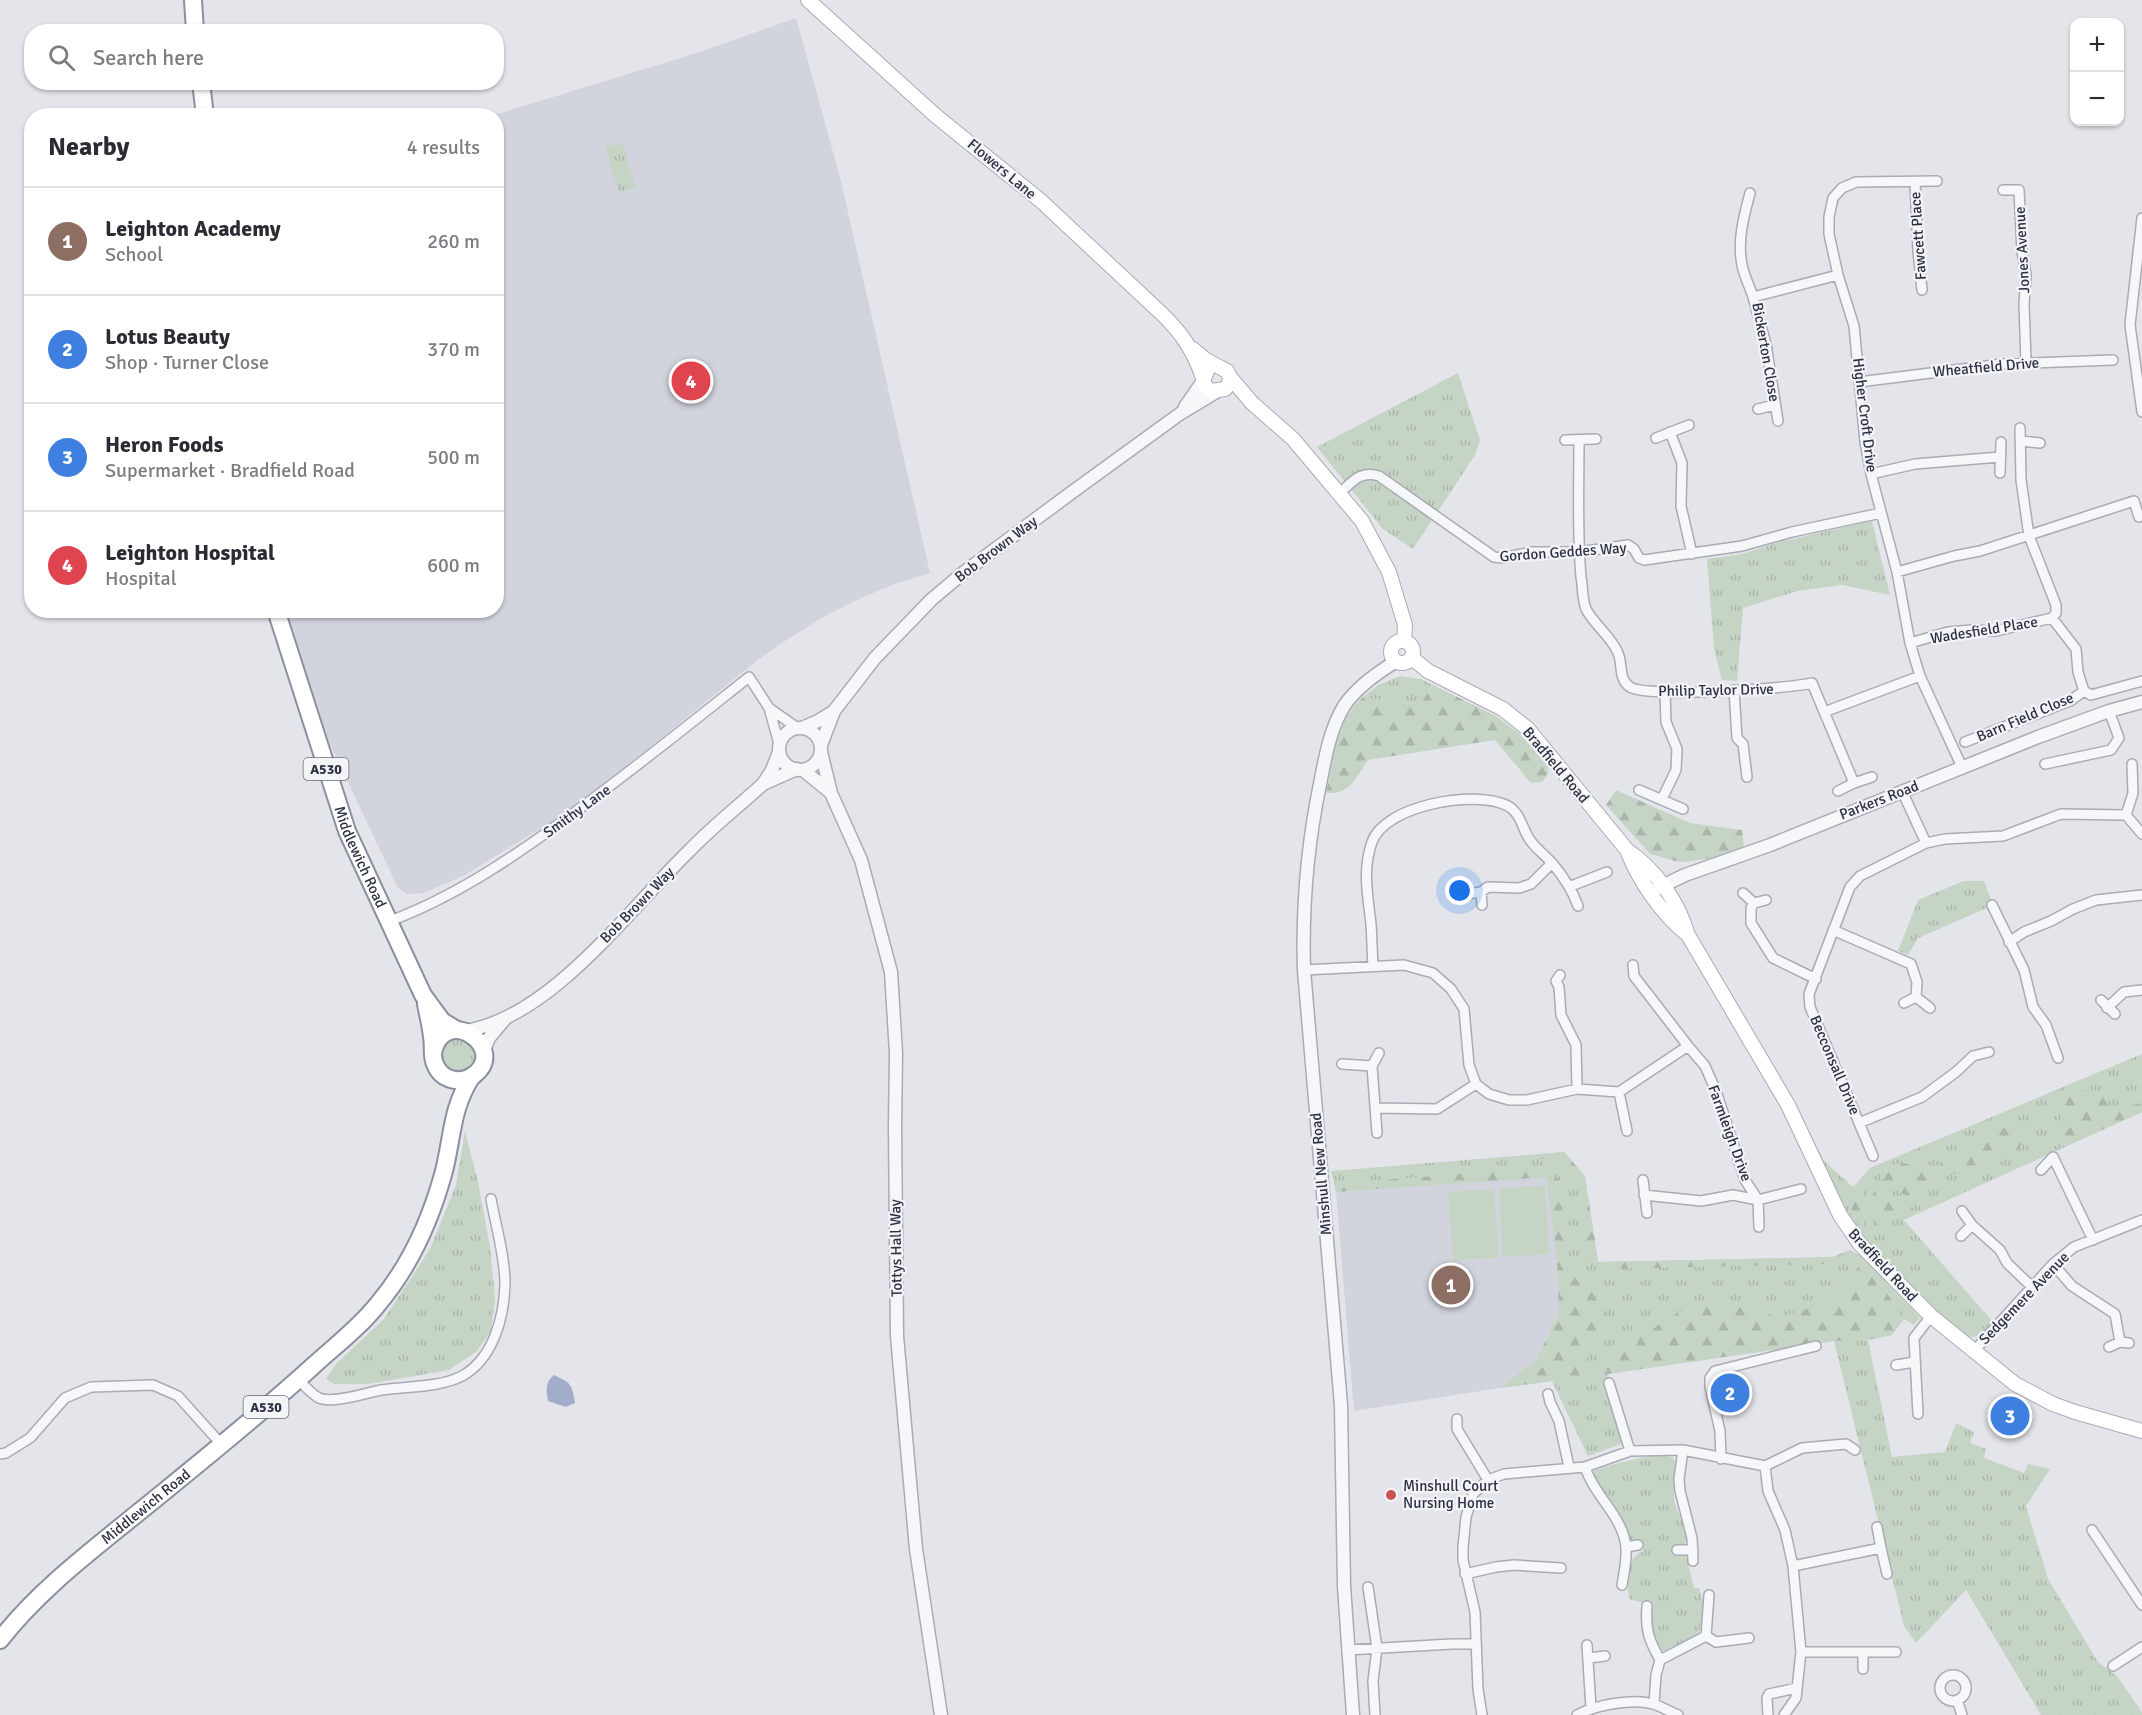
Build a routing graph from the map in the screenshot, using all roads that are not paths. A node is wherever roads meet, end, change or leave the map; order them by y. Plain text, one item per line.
1 (193, 0) edge
2 (808, 0) edge
3 (194, 24) edge
4 (202, 90) edge
5 (204, 108) edge
6 (1937, 181) dead end
7 (1915, 182) junction
8 (2003, 190) dead end
9 (1750, 193) dead end
10 (2142, 218) edge
11 (1838, 275) junction
12 (1922, 290) dead end
13 (1754, 297) junction
14 (1189, 345) junction
15 (2113, 360) dead end
16 (2026, 362) junction
17 (1216, 365) junction
18 (1230, 377) junction
19 (1203, 380) junction
20 (1859, 382) junction
21 (1217, 391) junction
22 (1252, 403) junction
23 (1775, 405) junction
24 (1758, 409) dead end
25 (2142, 412) edge
26 (1181, 413) junction
27 (1778, 421) dead end
28 (1689, 425) dead end
29 (2020, 428) dead end
30 (1670, 432) junction
31 (1656, 438) dead end
32 (1596, 439) dead end
33 (1565, 440) dead end
34 (1579, 440) junction
35 (2021, 441) junction
36 (2001, 442) dead end
37 (2040, 443) dead end
38 (2000, 458) junction
39 (2000, 473) dead end
40 (1871, 474) junction
41 (1339, 494) junction
42 (1881, 513) junction
43 (2139, 518) dead end
44 (2029, 536) junction
45 (1951, 545) dead end
46 (1579, 552) junction
47 (1692, 554) junction
48 (1954, 556) junction
49 (1897, 572) junction
50 (2054, 615) junction
51 (279, 618) edge
52 (1404, 641) junction
53 (1910, 643) junction
54 (1412, 658) junction
55 (1395, 662) junction
56 (1920, 676) junction
57 (2142, 681) edge
58 (1734, 690) junction
59 (2084, 691) junction
60 (1665, 692) junction
61 (2142, 702) edge
62 (769, 708) junction
63 (834, 711) junction
64 (2109, 711) junction
65 (1824, 712) junction
66 (799, 728) junction
67 (1965, 742) dead end
68 (779, 748) junction
69 (821, 748) junction
70 (2045, 764) dead end
71 (2132, 764) dead end
72 (1962, 767) junction
73 (800, 770) junction
74 (1746, 777) dead end
75 (1872, 777) dead end
76 (1854, 783) junction
77 (764, 784) junction
78 (1639, 790) dead end
79 (1838, 791) dead end
80 (1902, 791) junction
81 (831, 793) junction
82 (1662, 800) junction
83 (1683, 809) dead end
84 (2126, 815) junction
85 (2142, 834) edge
86 (1926, 843) junction
87 (1552, 863) junction
88 (1606, 872) dead end
89 (1571, 886) junction
90 (1657, 888) junction
91 (1481, 892) junction
92 (1743, 893) dead end
93 (1468, 894) dead end
94 (2142, 895) edge
95 (1766, 900) dead end
96 (1754, 903) junction
97 (1482, 905) dead end
98 (1992, 905) dead end
99 (1578, 906) dead end
100 (390, 921) junction
101 (1833, 930) junction
102 (2009, 942) junction
103 (1373, 965) junction
104 (1633, 965) dead end
105 (1304, 970) junction
106 (1634, 976) junction
107 (1816, 979) junction
108 (1555, 980) dead end
109 (1624, 981) dead end
110 (2142, 990) edge
111 (423, 995) junction
112 (1916, 997) junction
113 (1904, 1003) dead end
114 (2108, 1007) dead end
115 (1930, 1008) dead end
116 (506, 1018) junction
117 (460, 1030) junction
118 (1688, 1046) junction
119 (433, 1052) junction
120 (1989, 1052) dead end
121 (483, 1053) junction
122 (1379, 1053) dead end
123 (2058, 1058) dead end
124 (1342, 1064) dead end
125 (1372, 1066) junction
126 (472, 1076) junction
127 (445, 1077) junction
128 (1476, 1084) junction
129 (1577, 1089) junction
130 (1618, 1092) junction
131 (1376, 1108) junction
132 (453, 1119) junction
133 (1859, 1123) junction
134 (1627, 1131) dead end
135 (1377, 1133) dead end
136 (1873, 1156) dead end
137 (2041, 1170) dead end
138 (1643, 1180) dead end
139 (1801, 1189) dead end
140 (1644, 1195) junction
141 (491, 1199) dead end
142 (1758, 1200) junction
143 (1962, 1211) dead end
144 (1647, 1213) dead end
145 (2142, 1220) edge
146 (1972, 1225) junction
147 (1759, 1227) dead end
148 (1961, 1236) dead end
149 (2093, 1240) junction
150 (2053, 1264) junction
151 (2032, 1287) junction
152 (1931, 1316) junction
153 (1816, 1346) dead end
154 (2109, 1347) dead end
155 (1974, 1351) junction
156 (1915, 1362) junction
157 (1896, 1365) dead end
158 (298, 1379) junction
159 (1609, 1383) dead end
160 (1548, 1394) dead end
161 (1918, 1414) dead end
162 (1446, 1431) dead end
163 (2142, 1431) edge
164 (222, 1445) junction
165 (1683, 1450) junction
166 (1855, 1450) dead end
167 (1630, 1451) junction
168 (0, 1454) edge
169 (1721, 1459) junction
170 (1765, 1466) junction
171 (1569, 1467) junction
172 (1585, 1467) junction
173 (1488, 1480) junction
174 (1877, 1527) dead end
175 (2092, 1530) dead end
176 (1638, 1545) dead end
177 (1626, 1546) junction
178 (1881, 1548) junction
179 (1677, 1550) dead end
180 (1693, 1550) junction
181 (1693, 1561) dead end
182 (1793, 1566) junction
183 (1561, 1568) dead end
184 (1465, 1574) junction
185 (1887, 1574) dead end
186 (1622, 1585) dead end
187 (1368, 1587) dead end
188 (1709, 1595) dead end
189 (2142, 1605) edge
190 (1647, 1606) dead end
191 (1371, 1608) junction
192 (1382, 1608) dead end
193 (1706, 1636) junction
194 (1749, 1638) dead end
195 (0, 1640) edge
196 (1476, 1644) junction
197 (1587, 1645) dead end
198 (2142, 1647) edge
199 (1377, 1648) junction
200 (1347, 1650) junction
201 (1801, 1652) junction
202 (1863, 1652) junction
203 (1896, 1652) dead end
204 (1605, 1656) dead end
205 (1589, 1658) junction
206 (1660, 1660) junction
207 (2114, 1666) dead end
208 (1863, 1669) dead end
209 (1797, 1688) junction
210 (1957, 1700) dead end
211 (1654, 1704) junction
212 (1591, 1708) junction
213 (942, 1714) edge
214 (1786, 1714) edge
215 (1353, 1715) edge
216 (1375, 1715) edge
217 (1482, 1715) edge
218 (1576, 1715) edge
219 (1678, 1715) edge
220 (1768, 1715) edge
221 (1962, 1715) edge

1 - 3 highway
2 - 14 main road, Flowers Lane
4 - 5 highway
6 - 7 street, Higher Croft Drive
7 - 11 street, Higher Croft Drive
7 - 12 street, Fawcett Place
8 - 16 street, Jones Avenue
9 - 13 street
10 - 25 street
11 - 13 street, Bickerton Close
11 - 20 street, Higher Croft Drive
13 - 23 street, Bickerton Close
14 - 17 main road, Flowers Lane
14 - 19 main road, Flowers Lane
15 - 16 street, Wheatfield Drive
16 - 20 street, Wheatfield Drive
17 - 18 main road
17 - 19 main road
18 - 21 main road
18 - 22 main road
19 - 21 main road
19 - 26 street, Bob Brown Way
20 - 40 street, Higher Croft Drive
21 - 22 main road
21 - 26 street, Bob Brown Way
22 - 41 main road
23 - 24 street
23 - 27 street, Bickerton Close
26 - 63 street, Bob Brown Way
28 - 30 street
29 - 35 street
30 - 31 street
30 - 47 street
32 - 34 street
33 - 34 street
34 - 46 street, Philip Taylor Drive
35 - 37 street
35 - 44 street
36 - 38 street
38 - 39 street
38 - 40 street
40 - 42 street, Higher Croft Drive
41 - 46 street, Gordon Geddes Way
41 - 52 main road
42 - 47 street, Gordon Geddes Way
42 - 49 street, Higher Croft Drive
43 - 44 street
44 - 48 street
44 - 50 street
45 - 48 street
46 - 47 street, Gordon Geddes Way
46 - 60 street, Philip Taylor Drive
48 - 49 street
49 - 53 street, Higher Croft Drive
50 - 53 street, Wadesfield Place
50 - 59 street
51 - 100 highway, Middlewich Road / A530
52 - 54 main road
52 - 55 main road
53 - 56 street, Higher Croft Drive
54 - 55 main road
54 - 90 main road, Bradfield Road
55 - 105 street, Minshull New Road
56 - 65 street
56 - 72 street, Higher Croft Drive
57 - 59 street
58 - 60 street, Philip Taylor Drive
58 - 65 street, Philip Taylor Drive
58 - 74 street
59 - 67 street, Barn Field Close
60 - 82 street
61 - 64 street, Parkers Road
62 - 66 street
62 - 68 street
62 - 100 street, Smithy Lane
63 - 66 street, Bob Brown Way
63 - 69 street, Bob Brown Way
64 - 70 street
64 - 72 street, Parkers Road
65 - 76 street, Philip Taylor Drive
66 - 68 street
66 - 69 street
68 - 73 street
68 - 77 street, Bob Brown Way
69 - 73 street
69 - 81 street, Tottys Hall Way
71 - 84 street
72 - 80 street, Parkers Road
73 - 77 street, Bob Brown Way
73 - 81 street, Tottys Hall Way
75 - 76 street
76 - 79 street
77 - 116 street, Bob Brown Way
78 - 82 street
80 - 86 street
80 - 90 street, Parkers Road
81 - 213 street, Tottys Hall Way
82 - 83 street
84 - 85 street
84 - 86 street, Becconsall Drive
86 - 101 street, Becconsall Drive
87 - 89 street
87 - 91 street
87 - 103 street
88 - 89 street
89 - 99 street
90 - 152 main road, Bradfield Road
91 - 93 street
91 - 97 street
92 - 96 street
94 - 102 street
95 - 96 street
96 - 107 street
98 - 102 street
100 - 111 highway, Middlewich Road / A530
101 - 107 street, Becconsall Drive
101 - 112 street
102 - 123 street
103 - 105 street
103 - 128 street
104 - 106 street
105 - 200 street, Minshull New Road
106 - 109 street
106 - 118 street, Farmleigh Drive
107 - 133 street, Becconsall Drive
108 - 129 street
110 - 114 street
111 - 117 highway, Middlewich Road / A530
111 - 119 highway, Middlewich Road / A530
112 - 113 street
112 - 115 street
116 - 117 street, Bob Brown Way
116 - 121 street, Bob Brown Way
117 - 119 highway
117 - 121 highway
118 - 130 street
118 - 142 street, Farmleigh Drive
119 - 127 highway
120 - 133 street
121 - 126 highway
122 - 125 street
124 - 125 street
125 - 131 street
126 - 127 highway
126 - 132 highway, Middlewich Road / A530
127 - 132 highway, Middlewich Road / A530
128 - 129 street
128 - 131 street
129 - 130 street
130 - 134 street
131 - 135 street
132 - 158 highway, Middlewich Road / A530
133 - 136 street, Becconsall Drive
137 - 149 street
138 - 140 street
139 - 142 street, Farmleigh Drive
140 - 142 street
140 - 144 street
141 - 158 street
142 - 147 street, Farmleigh Drive
143 - 146 street
145 - 149 street, Sedgemere Avenue
146 - 148 street
146 - 151 street
149 - 150 street, Sedgemere Avenue
150 - 151 street, Sedgemere Avenue
150 - 154 street
151 - 155 street, Sedgemere Avenue
152 - 155 main road, Bradfield Road
152 - 156 street
153 - 169 street
155 - 163 main road, Bradfield Road
156 - 157 street
156 - 161 street
158 - 164 highway, Middlewich Road / A530
159 - 167 street
160 - 171 street
162 - 173 street
164 - 168 street
164 - 195 highway, Middlewich Road / A530
165 - 167 street
165 - 169 street
165 - 180 street
166 - 170 street
167 - 172 street
169 - 170 street
170 - 182 street
171 - 172 street
171 - 173 street
172 - 177 street
173 - 184 street
174 - 178 street
175 - 189 street
176 - 177 street
177 - 186 street
178 - 182 street
178 - 185 street
179 - 180 street
180 - 181 street
182 - 201 street
183 - 184 street
184 - 196 street
187 - 191 street
188 - 193 street
190 - 206 street
191 - 192 street
191 - 199 street
193 - 194 street
193 - 206 street
196 - 199 street
196 - 217 street
197 - 205 street
198 - 207 street
199 - 200 street
199 - 216 street
200 - 215 street, Minshull New Road
201 - 202 street
201 - 209 street
202 - 203 street
202 - 208 street
204 - 205 street
205 - 212 street
206 - 211 street
209 - 214 street
209 - 220 street
210 - 221 street
211 - 212 street
211 - 219 street
212 - 218 street

